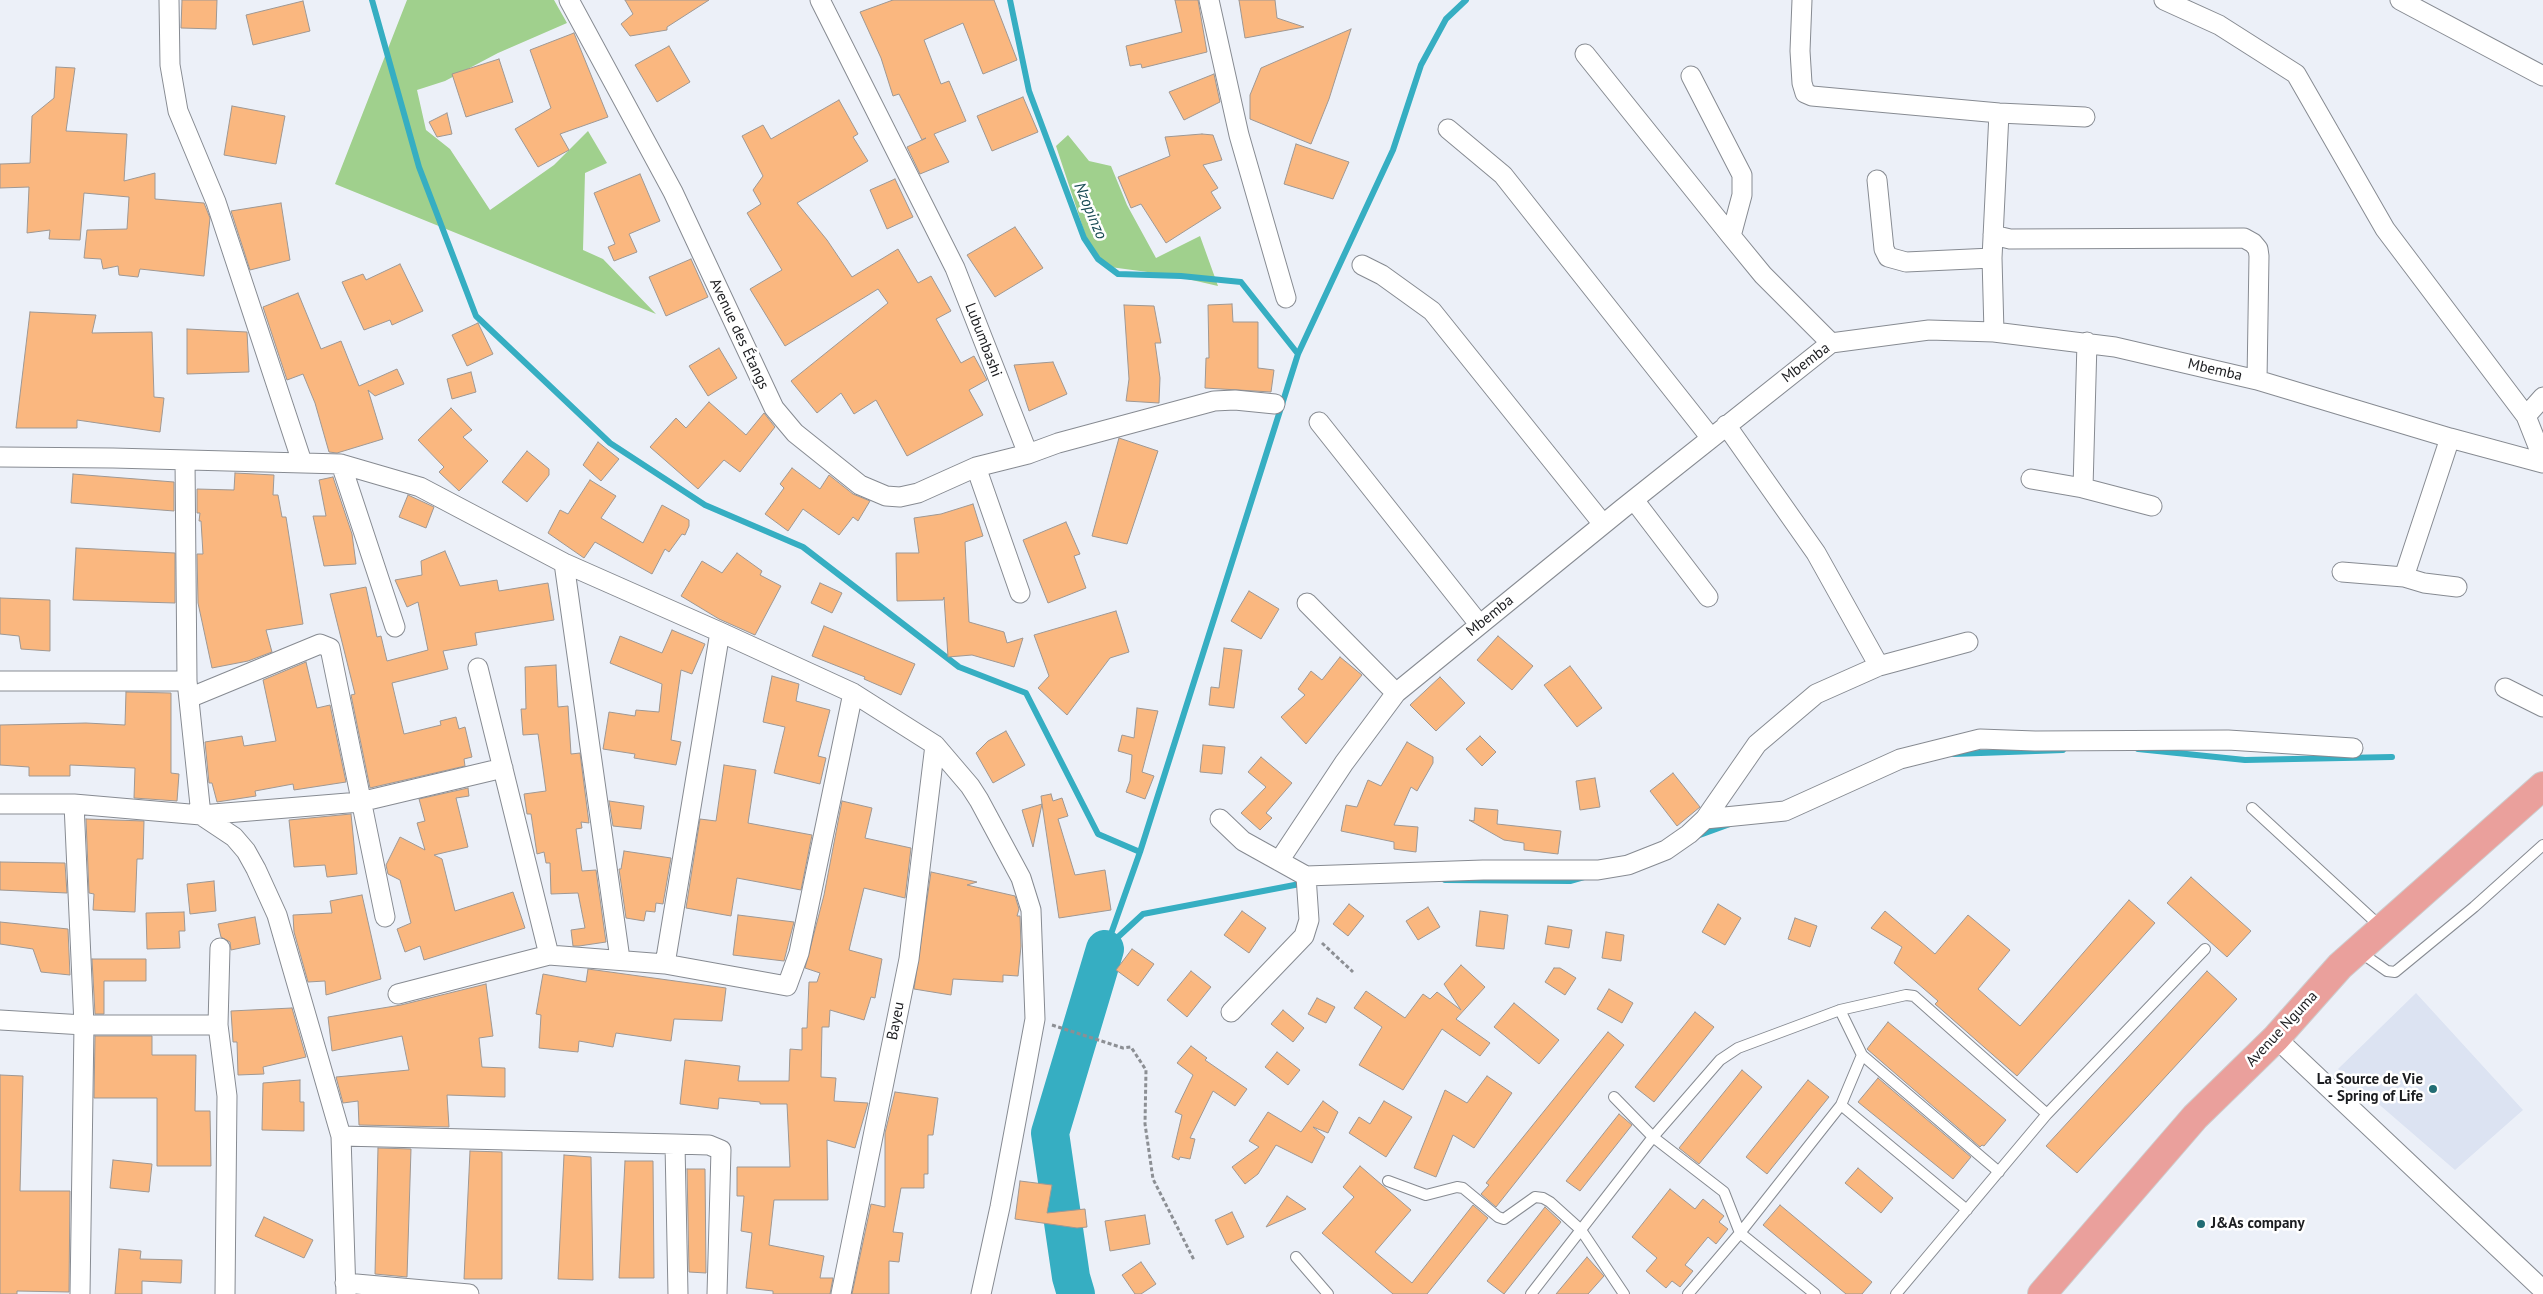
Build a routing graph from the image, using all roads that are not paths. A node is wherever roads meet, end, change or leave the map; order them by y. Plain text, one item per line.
1 (169, 0) edge
2 (569, 0) edge
3 (820, 0) edge
4 (1209, 0) edge
5 (1802, 0) edge
6 (2164, 0) edge
7 (2400, 0) edge
8 (1585, 54) dead end
9 (1691, 76) dead end
10 (2543, 76) edge
11 (1999, 113) junction
12 (2085, 117) dead end
13 (1448, 129) dead end
14 (1877, 180) dead end
15 (1993, 235) junction
16 (1731, 236) junction
17 (1992, 258) junction
18 (1362, 266) dead end
19 (1286, 298) dead end
20 (1994, 332) junction
21 (2087, 342) junction
22 (1831, 343) junction
23 (2257, 380) junction
24 (2543, 397) edge
25 (1275, 404) dead end
26 (2526, 416) junction
27 (1319, 422) dead end
28 (1726, 425) junction
29 (1711, 438) junction
30 (2450, 438) junction
31 (1028, 454) junction
32 (0, 457) edge
33 (2543, 458) edge
34 (185, 460) junction
35 (302, 462) junction
36 (2543, 462) edge
37 (341, 464) junction
38 (976, 467) junction
39 (2031, 480) dead end
40 (2083, 488) junction
41 (1634, 500) junction
42 (2152, 506) dead end
43 (1603, 524) junction
44 (564, 563) junction
45 (2342, 572) dead end
46 (2404, 577) junction
47 (2457, 587) dead end
48 (1020, 593) dead end
49 (1708, 597) dead end
50 (1307, 603) dead end
51 (1479, 624) junction
52 (395, 627) dead end
53 (720, 632) junction
54 (1968, 642) dead end
55 (1879, 666) junction
56 (478, 668) dead end
57 (0, 681) edge
58 (2505, 688) dead end
59 (188, 689) junction
60 (853, 693) junction
61 (1396, 693) junction
62 (2543, 707) edge
63 (935, 745) junction
64 (2353, 748) dead end
65 (503, 768) junction
66 (2543, 786) edge
67 (360, 802) junction
68 (0, 804) edge
69 (74, 804) junction
70 (2252, 808) dead end
71 (201, 816) junction
72 (1220, 819) dead end
73 (1705, 819) junction
74 (2543, 845) edge
75 (1279, 860) junction
76 (1306, 876) junction
77 (385, 918) dead end
78 (2381, 927) junction
79 (220, 948) dead end
80 (2205, 949) dead end
81 (2357, 950) junction
82 (549, 955) junction
83 (620, 959) junction
84 (665, 964) junction
85 (398, 994) dead end
86 (1840, 1010) junction
87 (1231, 1012) dead end
88 (0, 1020) edge
89 (84, 1025) junction
90 (218, 1025) junction
91 (2276, 1038) junction
92 (1862, 1055) junction
93 (1614, 1097) dead end
94 (1841, 1105) junction
95 (2047, 1114) junction
96 (341, 1136) junction
97 (1653, 1137) junction
98 (675, 1144) junction
99 (1999, 1172) junction
100 (1388, 1181) dead end
101 (1967, 1210) junction
102 (1581, 1230) junction
103 (1740, 1233) junction
104 (1296, 1257) dead end
105 (346, 1288) edge
106 (2543, 1290) edge
107 (2044, 1293) edge
108 (80, 1294) edge
109 (225, 1294) edge
110 (469, 1294) edge
111 (678, 1294) edge
112 (717, 1294) edge
113 (841, 1294) edge
114 (981, 1294) edge
115 (1328, 1294) edge
116 (1531, 1294) edge
117 (1624, 1294) edge
118 (1688, 1294) edge
119 (1815, 1294) edge
120 (1896, 1294) edge

1 - 35 street
2 - 38 street, Avenue des Étangs
3 - 31 street, Lubumbashi
4 - 19 street
5 - 11 street
6 - 26 street
7 - 10 street
8 - 16 street
9 - 16 street
11 - 12 street
11 - 15 street
13 - 29 street
14 - 17 street
15 - 17 street
15 - 23 street
16 - 22 street
17 - 20 street
18 - 43 street
20 - 21 street, Mbemba
20 - 22 street, Mbemba
21 - 23 street, Mbemba
21 - 40 street
22 - 28 street, Mbemba
23 - 30 street, Mbemba
24 - 26 street
25 - 31 street
26 - 33 street
27 - 51 street
28 - 29 street, Mbemba
28 - 55 street
29 - 41 street, Mbemba
30 - 36 street, Mbemba
30 - 46 street
31 - 38 street, Avenue des Étangs
32 - 34 street
34 - 35 street
34 - 59 street
35 - 37 street
37 - 44 street
37 - 52 street
38 - 48 street
39 - 40 street
40 - 42 street
41 - 43 street, Mbemba
41 - 49 street
43 - 51 street, Mbemba
44 - 53 street
44 - 83 street
45 - 46 street
46 - 47 street
50 - 61 street
51 - 61 street, Mbemba
53 - 60 street
53 - 84 street
54 - 55 street
55 - 73 street
56 - 65 street
57 - 59 street
58 - 62 street
59 - 67 street
59 - 71 street
60 - 63 street
60 - 84 street
61 - 75 street, Mbemba
63 - 113 street, Bayeu
63 - 114 street
64 - 73 street
65 - 67 street
65 - 82 street
66 - 78 main road, Avenue Nguma
67 - 71 street
67 - 77 street
68 - 69 street
69 - 71 street
69 - 89 street
70 - 78 lane
71 - 96 street
72 - 75 street
73 - 76 street
74 - 81 lane
75 - 76 street
76 - 87 street
78 - 81 main road, Avenue Nguma
79 - 90 street
80 - 95 lane
81 - 91 main road, Avenue Nguma
82 - 83 street
82 - 85 street
83 - 84 street
86 - 92 lane
86 - 95 lane
86 - 97 lane
88 - 89 street
89 - 90 street
89 - 108 street
90 - 109 street
91 - 106 street
91 - 107 main road, Avenue Nguma
92 - 94 lane
92 - 99 lane
93 - 97 lane
94 - 101 lane
94 - 103 lane
95 - 99 lane
96 - 98 street
96 - 105 street
97 - 102 lane
97 - 103 lane
98 - 111 street
98 - 112 street
99 - 101 lane
100 - 102 lane
101 - 120 lane
102 - 116 lane
102 - 117 lane
103 - 118 lane
103 - 119 lane
104 - 115 lane
105 - 110 street

